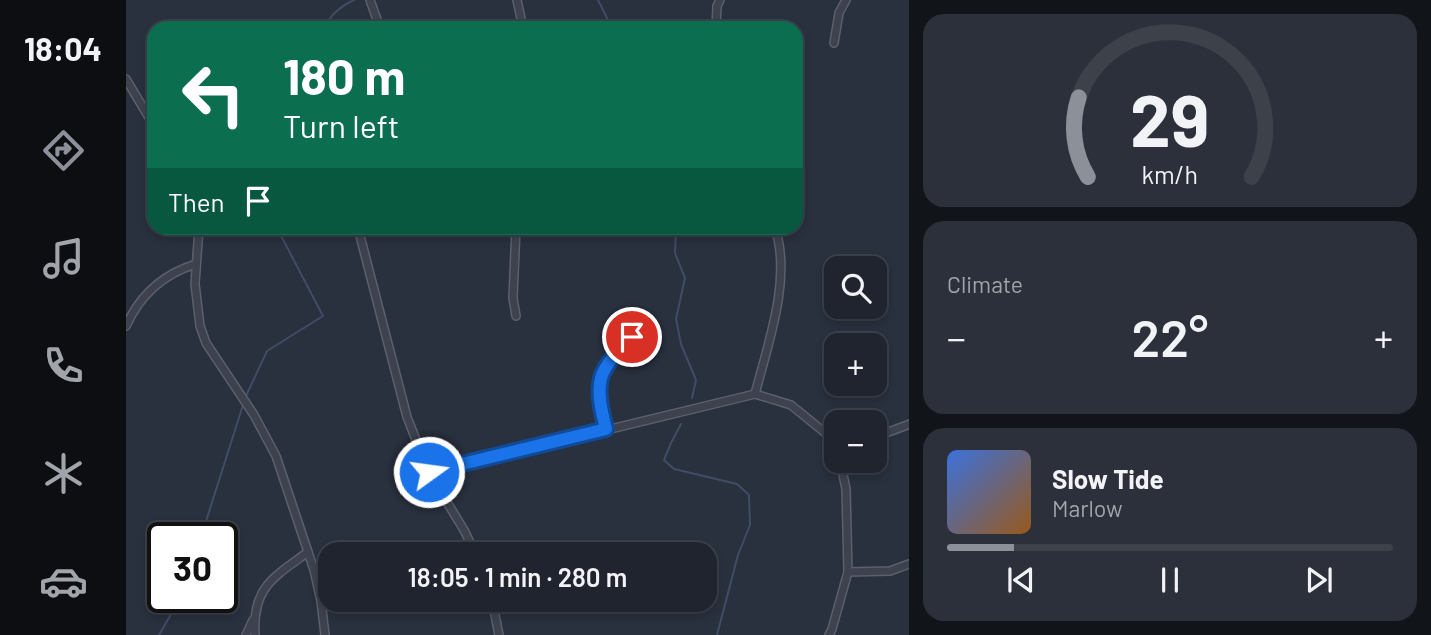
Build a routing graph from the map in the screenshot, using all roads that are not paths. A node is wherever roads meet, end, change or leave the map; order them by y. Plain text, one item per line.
1 (370, 0) edge
2 (517, 0) edge
3 (720, 0) edge
4 (846, 0) edge
5 (378, 21) edge
6 (522, 21) edge
7 (716, 21) edge
8 (834, 43) dead end
9 (126, 79) edge
10 (147, 114) edge
11 (198, 235) edge
12 (360, 235) edge
13 (516, 235) edge
14 (777, 235) edge
15 (196, 264) junction
16 (516, 316) dead end
17 (126, 326) edge
18 (643, 327) dead end
19 (755, 394) junction
20 (909, 424) edge
21 (606, 429) junction
22 (824, 432) edge
23 (887, 432) edge
24 (429, 472) junction
25 (843, 473) edge
26 (469, 542) edge
27 (308, 552) junction
28 (909, 564) edge
29 (848, 572) junction
30 (494, 612) edge
31 (255, 617) junction
32 (246, 635) edge
33 (255, 635) edge
34 (325, 635) edge
35 (499, 635) edge
36 (829, 635) edge

1 - 5 street
2 - 6 street
3 - 7 street
4 - 8 street
9 - 10 street
11 - 15 street
12 - 24 street
13 - 16 street
14 - 19 street
15 - 17 street
15 - 27 street
18 - 21 street
19 - 21 street
19 - 22 street
20 - 23 street
21 - 24 street
24 - 26 street
25 - 29 street
27 - 31 street
27 - 34 street
28 - 29 street
29 - 36 street
30 - 35 street
31 - 32 street
31 - 33 street

